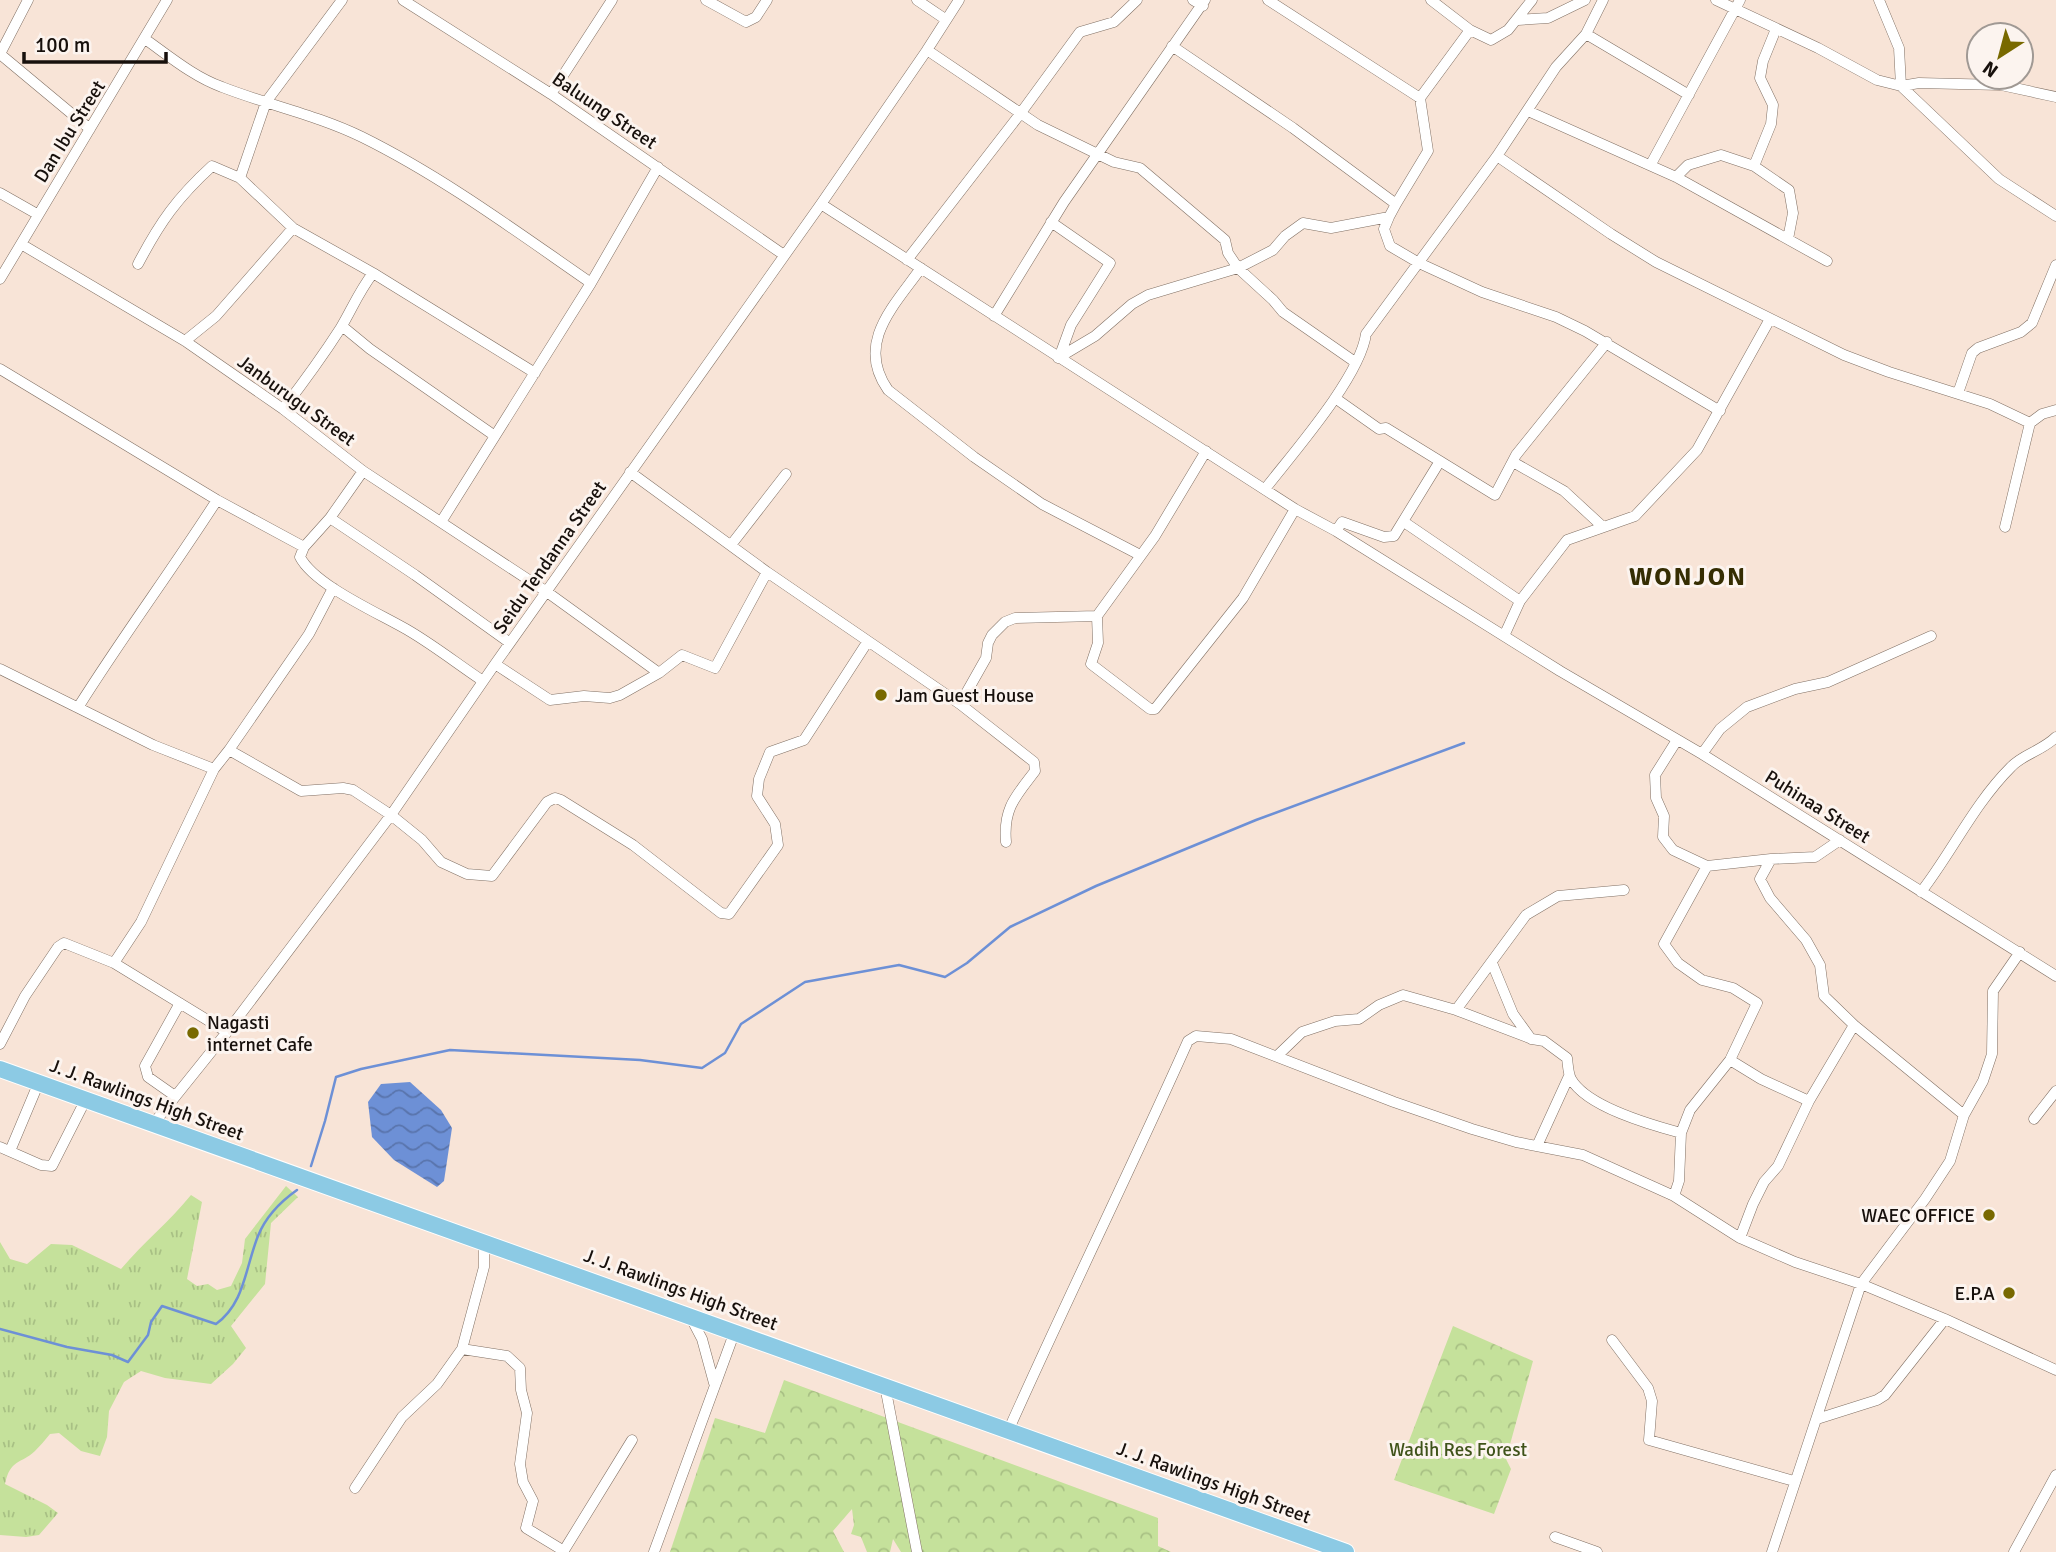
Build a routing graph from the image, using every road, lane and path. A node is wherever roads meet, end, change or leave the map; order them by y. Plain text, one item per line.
1 (28, 0) edge
2 (167, 0) edge
3 (342, 0) edge
4 (403, 0) edge
5 (611, 0) edge
6 (706, 0) edge
7 (767, 0) edge
8 (917, 0) edge
9 (959, 0) edge
10 (1137, 0) edge
11 (1268, 0) edge
12 (1430, 0) edge
13 (1532, 0) edge
14 (1585, 0) edge
15 (1603, 0) edge
16 (1716, 0) edge
17 (1879, 0) edge
18 (1200, 2) edge
19 (1738, 5) edge
20 (945, 19) junction
21 (1518, 20) junction
22 (1776, 29) junction
23 (1470, 30) junction
24 (1586, 34) junction
25 (145, 39) junction
26 (1172, 47) junction
27 (927, 50) junction
28 (0, 54) edge
29 (1901, 86) junction
30 (551, 94) junction
31 (1689, 95) junction
32 (1420, 97) junction
33 (2056, 97) edge
34 (267, 102) junction
35 (1528, 111) junction
36 (1020, 114) junction
37 (90, 129) junction
38 (1099, 153) junction
39 (1497, 156) junction
40 (1651, 164) junction
41 (1754, 166) junction
42 (658, 167) junction
43 (1676, 177) junction
44 (240, 178) junction
45 (0, 193) edge
46 (821, 204) junction
47 (1396, 204) junction
48 (37, 214) junction
49 (2056, 216) edge
50 (1389, 217) junction
51 (1051, 222) junction
52 (293, 228) junction
53 (1788, 239) junction
54 (21, 244) junction
55 (784, 255) junction
56 (907, 260) junction
57 (1826, 261) dead end
58 (1419, 263) junction
59 (138, 264) dead end
60 (2056, 265) edge
61 (921, 268) junction
62 (1238, 268) junction
63 (373, 273) junction
64 (0, 279) edge
65 (591, 283) junction
66 (994, 316) junction
67 (1770, 319) junction
68 (342, 326) junction
69 (185, 341) junction
70 (1607, 342) junction
71 (1058, 358) junction
72 (1355, 362) junction
73 (0, 369) edge
74 (535, 373) junction
75 (1958, 393) junction
76 (1335, 398) junction
77 (283, 409) junction
78 (2056, 410) edge
79 (1720, 411) junction
80 (2030, 423) junction
81 (495, 436) junction
82 (1206, 452) junction
83 (1440, 461) junction
84 (1513, 462) junction
85 (363, 471) junction
86 (630, 472) junction
87 (786, 474) dead end
88 (1265, 489) junction
89 (217, 500) junction
90 (1295, 509) junction
91 (330, 518) junction
92 (441, 522) junction
93 (1404, 522) junction
94 (1602, 526) junction
95 (2005, 527) dead end
96 (1336, 531) junction
97 (731, 545) junction
98 (304, 547) junction
99 (1140, 555) junction
100 (767, 572) junction
101 (332, 588) junction
102 (547, 592) junction
103 (1520, 601) junction
104 (1097, 616) junction
105 (1503, 636) junction
106 (1931, 636) dead end
107 (868, 641) junction
108 (510, 643) junction
109 (495, 664) junction
110 (0, 669) edge
111 (659, 673) junction
112 (483, 681) junction
113 (960, 704) junction
114 (79, 706) junction
115 (2056, 737) edge
116 (1677, 740) junction
117 (229, 750) junction
118 (1702, 754) junction
119 (214, 769) junction
120 (391, 815) junction
121 (1840, 840) junction
122 (1006, 842) dead end
123 (1771, 859) junction
124 (1707, 866) junction
125 (1624, 890) dead end
126 (1921, 892) junction
127 (2020, 952) junction
128 (114, 963) junction
129 (1492, 963) junction
130 (2056, 976) edge
131 (180, 1003) junction
132 (1456, 1010) junction
133 (1854, 1026) junction
134 (227, 1032) junction
135 (1532, 1039) junction
136 (0, 1044) edge
137 (1277, 1056) junction
138 (1730, 1060) junction
139 (0, 1069) edge
140 (1569, 1076) junction
141 (39, 1082) junction
142 (2056, 1091) edge
143 (175, 1096) junction
144 (86, 1099) junction
145 (1809, 1101) junction
146 (1964, 1115) junction
147 (2034, 1119) dead end
148 (153, 1123) junction
149 (1681, 1133) junction
150 (1537, 1146) junction
151 (5, 1149) edge
152 (1674, 1196) junction
153 (1740, 1238) junction
154 (484, 1240) junction
155 (1861, 1284) junction
156 (688, 1314) junction
157 (1945, 1319) junction
158 (734, 1331) junction
159 (1612, 1340) dead end
160 (461, 1349) junction
161 (2056, 1370) edge
162 (714, 1383) junction
163 (885, 1386) junction
164 (1817, 1419) junction
165 (1009, 1429) junction
166 (632, 1440) dead end
167 (2056, 1475) edge
168 (1794, 1481) junction
169 (355, 1488) dead end
170 (1555, 1537) dead end
171 (563, 1551) edge
172 (654, 1552) edge
173 (917, 1552) edge
174 (1346, 1552) edge
175 (1597, 1552) edge
176 (1772, 1552) edge
177 (2014, 1552) edge

1 - 28 street
2 - 25 street, Dan Ibu Street
3 - 34 street
4 - 30 street, Baluung Street
5 - 30 street
6 - 7 street
8 - 20 street
9 - 20 street, Seidu Tendanna Street
10 - 36 street
11 - 32 street
12 - 23 street
13 - 21 street
14 - 21 street
15 - 24 street
16 - 19 street
17 - 29 street
18 - 26 street
19 - 22 street
19 - 31 street
20 - 27 street, Seidu Tendanna Street
21 - 23 street
22 - 29 street
22 - 41 street
23 - 32 street
24 - 31 street
24 - 35 street
25 - 34 street
25 - 37 street, Dan Ibu Street
26 - 38 street
26 - 47 street
27 - 36 street
27 - 46 street, Seidu Tendanna Street
28 - 37 street
29 - 33 street
29 - 49 street
30 - 42 street, Baluung Street
31 - 40 street
32 - 47 street
34 - 44 street
34 - 65 street
35 - 39 street
35 - 40 street
36 - 38 street
36 - 56 street
37 - 48 street, Dan Ibu Street
38 - 51 street
38 - 62 street
39 - 58 street
39 - 67 street
40 - 43 street
41 - 43 street
41 - 53 street
42 - 55 street, Baluung Street
42 - 65 street
43 - 53 street
44 - 52 street
44 - 59 street
45 - 48 street
46 - 55 street, Seidu Tendanna Street
46 - 56 street, Puhinaa Street
47 - 50 street
48 - 54 street, Dan Ibu Street
50 - 58 street
50 - 62 street
51 - 66 street
51 - 71 street
52 - 63 street
52 - 69 street
53 - 57 street
54 - 64 street, Dan Ibu Street
54 - 69 street, Janburugu Street
55 - 86 street, Seidu Tendanna Street
56 - 61 street, Puhinaa Street
58 - 70 street
58 - 72 street
60 - 75 street
61 - 66 street, Puhinaa Street
61 - 99 street
62 - 71 street
62 - 72 street
63 - 68 street
63 - 74 street
65 - 74 street
66 - 71 street, Puhinaa Street
67 - 75 street
67 - 79 street
68 - 77 street
68 - 81 street
69 - 77 street, Janburugu Street
70 - 79 street
70 - 84 street
71 - 82 street, Puhinaa Street
72 - 76 street
73 - 89 street
74 - 81 street
75 - 80 street
76 - 83 street
76 - 88 street
77 - 85 street, Janburugu Street
78 - 80 street
79 - 94 street
80 - 95 street
81 - 92 street
82 - 88 street, Puhinaa Street
82 - 99 street
83 - 84 street
83 - 93 street
84 - 94 street
85 - 91 street
85 - 92 street, Janburugu Street
86 - 97 street
86 - 102 street, Seidu Tendanna Street
87 - 97 street
88 - 90 street, Puhinaa Street
89 - 98 street
89 - 114 street
90 - 96 street, Puhinaa Street
90 - 104 street
91 - 98 street
91 - 108 street
92 - 102 street, Janburugu Street
93 - 96 street
93 - 103 street
94 - 103 street
96 - 105 street, Puhinaa Street
97 - 100 street
98 - 101 street
99 - 104 street
100 - 107 street
100 - 111 street
101 - 112 street
101 - 117 street
102 - 108 street, Seidu Tendanna Street
102 - 111 street, Janburugu Street
103 - 105 street
104 - 113 street
105 - 116 street, Puhinaa Street
106 - 118 street
107 - 113 street
107 - 120 street
108 - 109 street, Seidu Tendanna Street
109 - 111 street
109 - 112 street, Seidu Tendanna Street
110 - 114 street
112 - 120 street, Seidu Tendanna Street
113 - 122 street
114 - 119 street
115 - 126 street
116 - 118 street, Puhinaa Street
116 - 124 street
117 - 119 street
117 - 120 street
118 - 121 street, Puhinaa Street
119 - 128 street
120 - 134 street, Seidu Tendanna Street
121 - 123 street
121 - 126 street, Puhinaa Street
123 - 124 street
123 - 133 street
124 - 138 street
125 - 129 street
126 - 127 street, Puhinaa Street
127 - 130 street, Puhinaa Street
127 - 146 street
128 - 131 street
128 - 136 street
129 - 132 street
129 - 135 street
131 - 134 street
131 - 143 street
132 - 135 street
132 - 137 street
133 - 145 street
133 - 146 street
134 - 143 street, Seidu Tendanna Street
135 - 140 street
137 - 150 street
137 - 165 street
138 - 145 street
138 - 149 street
139 - 141 main road, J. J. Rawlings High Street
140 - 149 street
140 - 150 street
141 - 144 main road, J. J. Rawlings High Street
141 - 151 street
142 - 147 street
143 - 148 street, Seidu Tendanna Street
144 - 148 main road, J. J. Rawlings High Street
144 - 151 street
145 - 153 street
146 - 155 street
148 - 154 main road, J. J. Rawlings High Street
149 - 152 street
150 - 152 street
152 - 153 street
153 - 155 street
154 - 156 main road, J. J. Rawlings High Street
154 - 160 street
155 - 157 street
155 - 164 street
156 - 158 main road, J. J. Rawlings High Street
156 - 162 street
157 - 161 street
157 - 164 street
158 - 162 street
158 - 163 main road, J. J. Rawlings High Street
159 - 168 street
160 - 169 street
160 - 171 street
162 - 172 street
163 - 165 main road, J. J. Rawlings High Street
163 - 173 street
164 - 168 street
165 - 174 main road, J. J. Rawlings High Street
166 - 171 street
167 - 177 street
168 - 176 street
170 - 175 street

